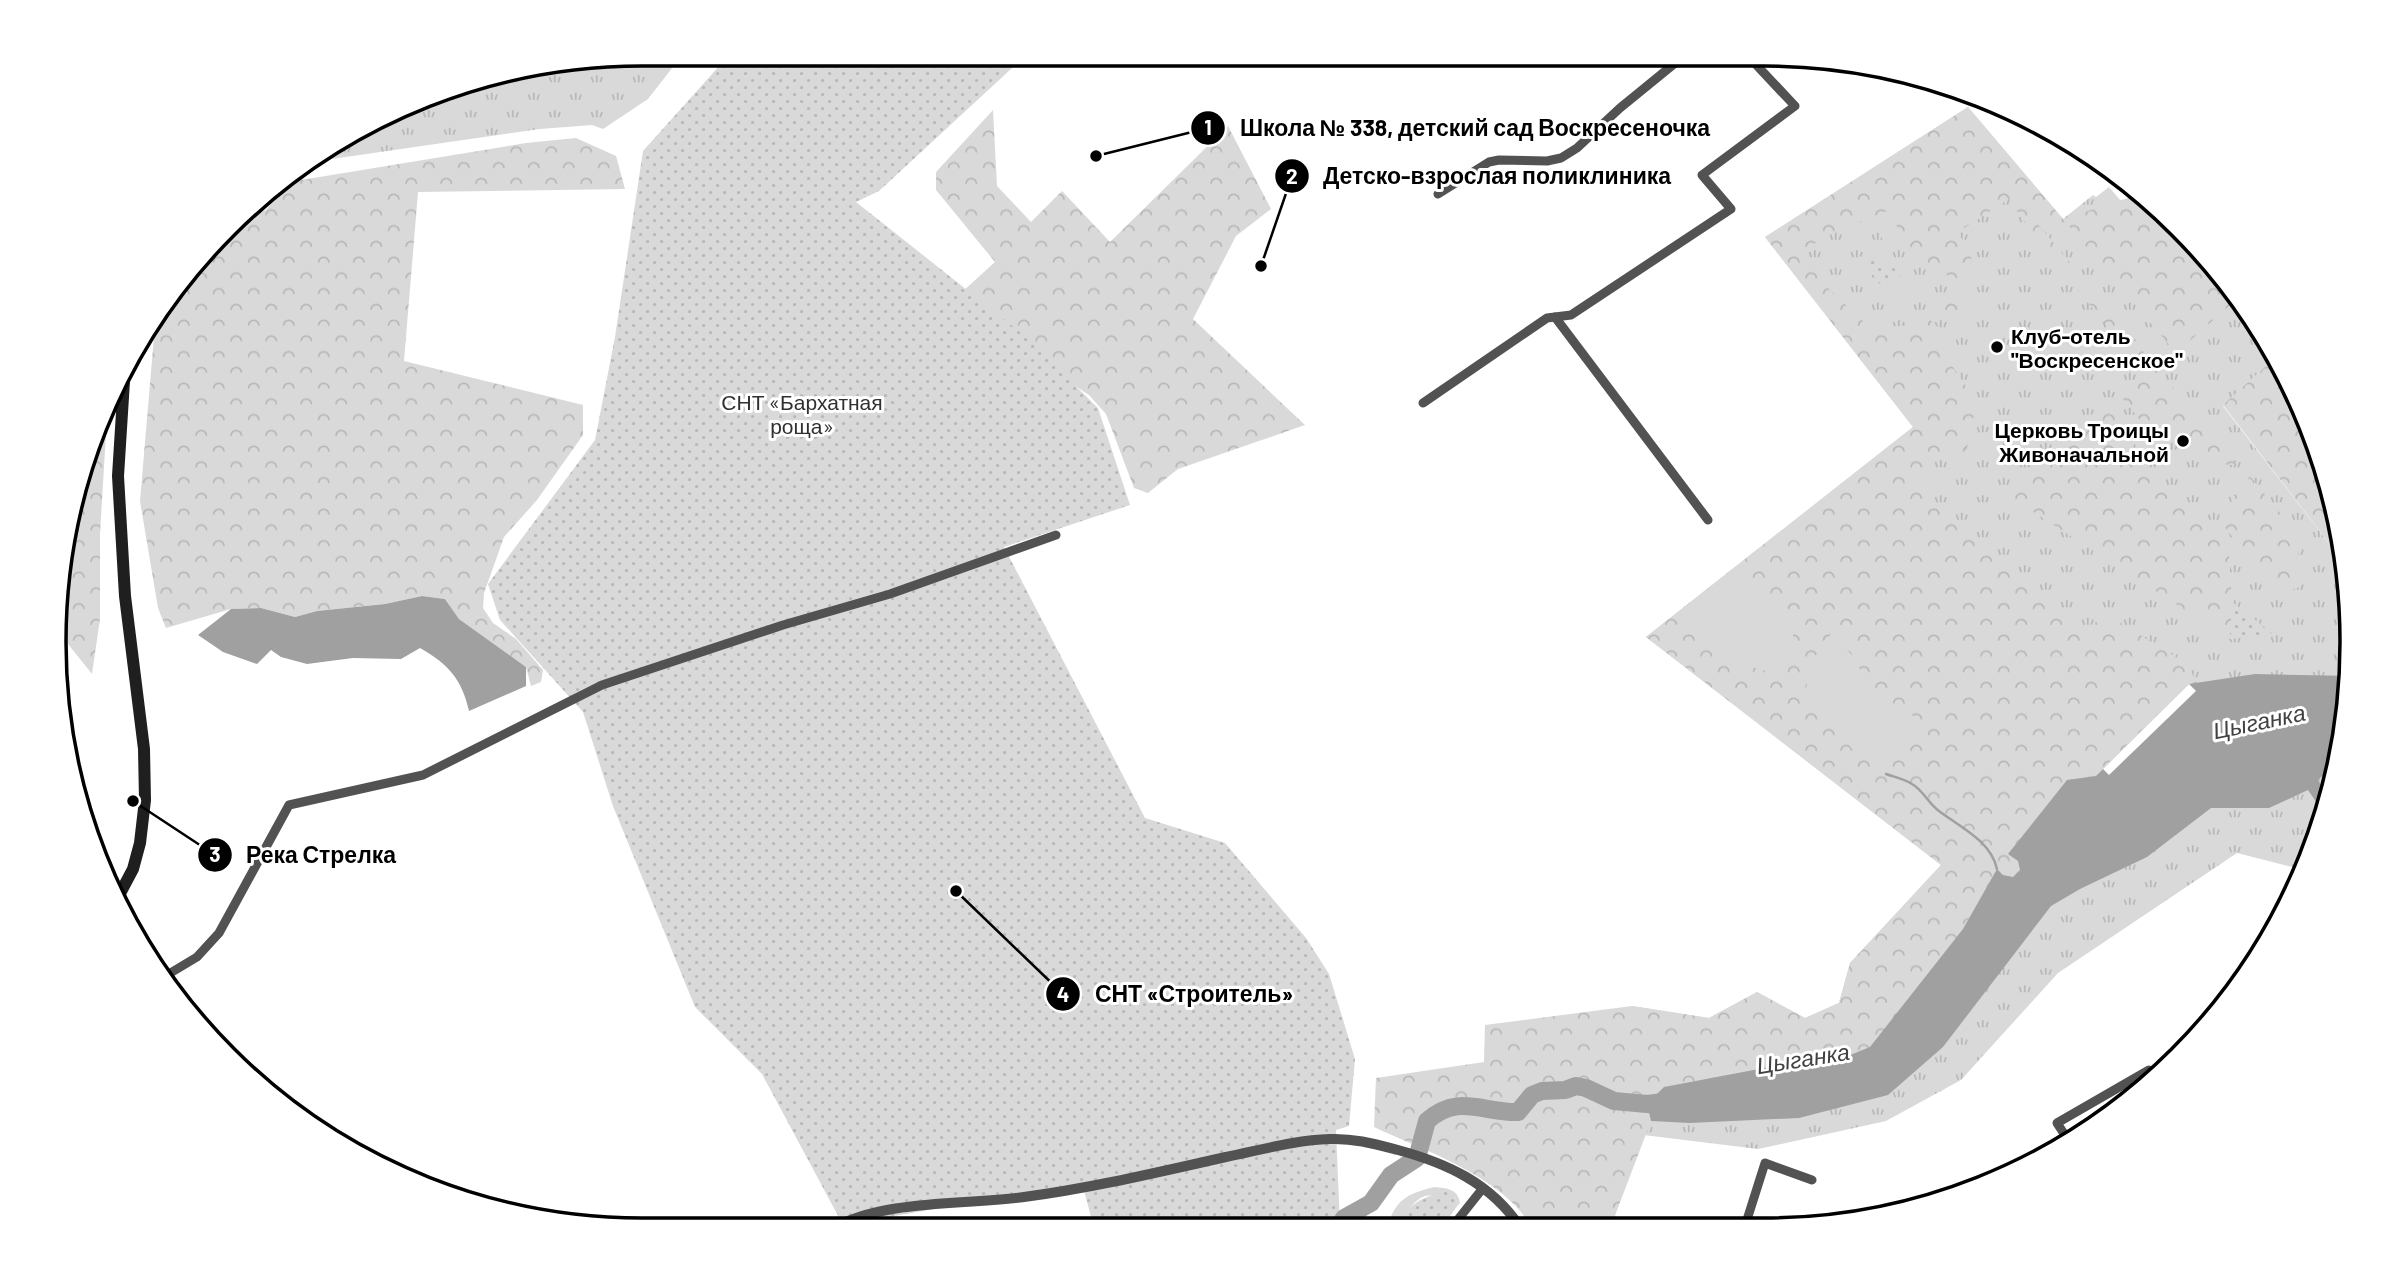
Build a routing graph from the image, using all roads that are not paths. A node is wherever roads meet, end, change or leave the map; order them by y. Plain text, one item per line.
1 (1672, 66) edge
2 (1757, 66) edge
3 (1438, 194) dead end
4 (1555, 317) junction
5 (123, 394) edge
6 (1423, 403) dead end
7 (1708, 520) dead end
8 (1056, 535) dead end
9 (122, 889) edge
10 (171, 973) edge
11 (2149, 1070) dead end
12 (2064, 1134) edge
13 (1812, 1180) dead end
14 (1483, 1188) junction
15 (857, 1218) edge
16 (1459, 1218) edge
17 (1514, 1218) edge
18 (1748, 1218) edge

1 - 3 street
2 - 4 street
4 - 6 street
4 - 7 street
5 - 9 main road
8 - 10 street
11 - 12 street
13 - 18 street
14 - 15 street
14 - 16 street
14 - 17 street

